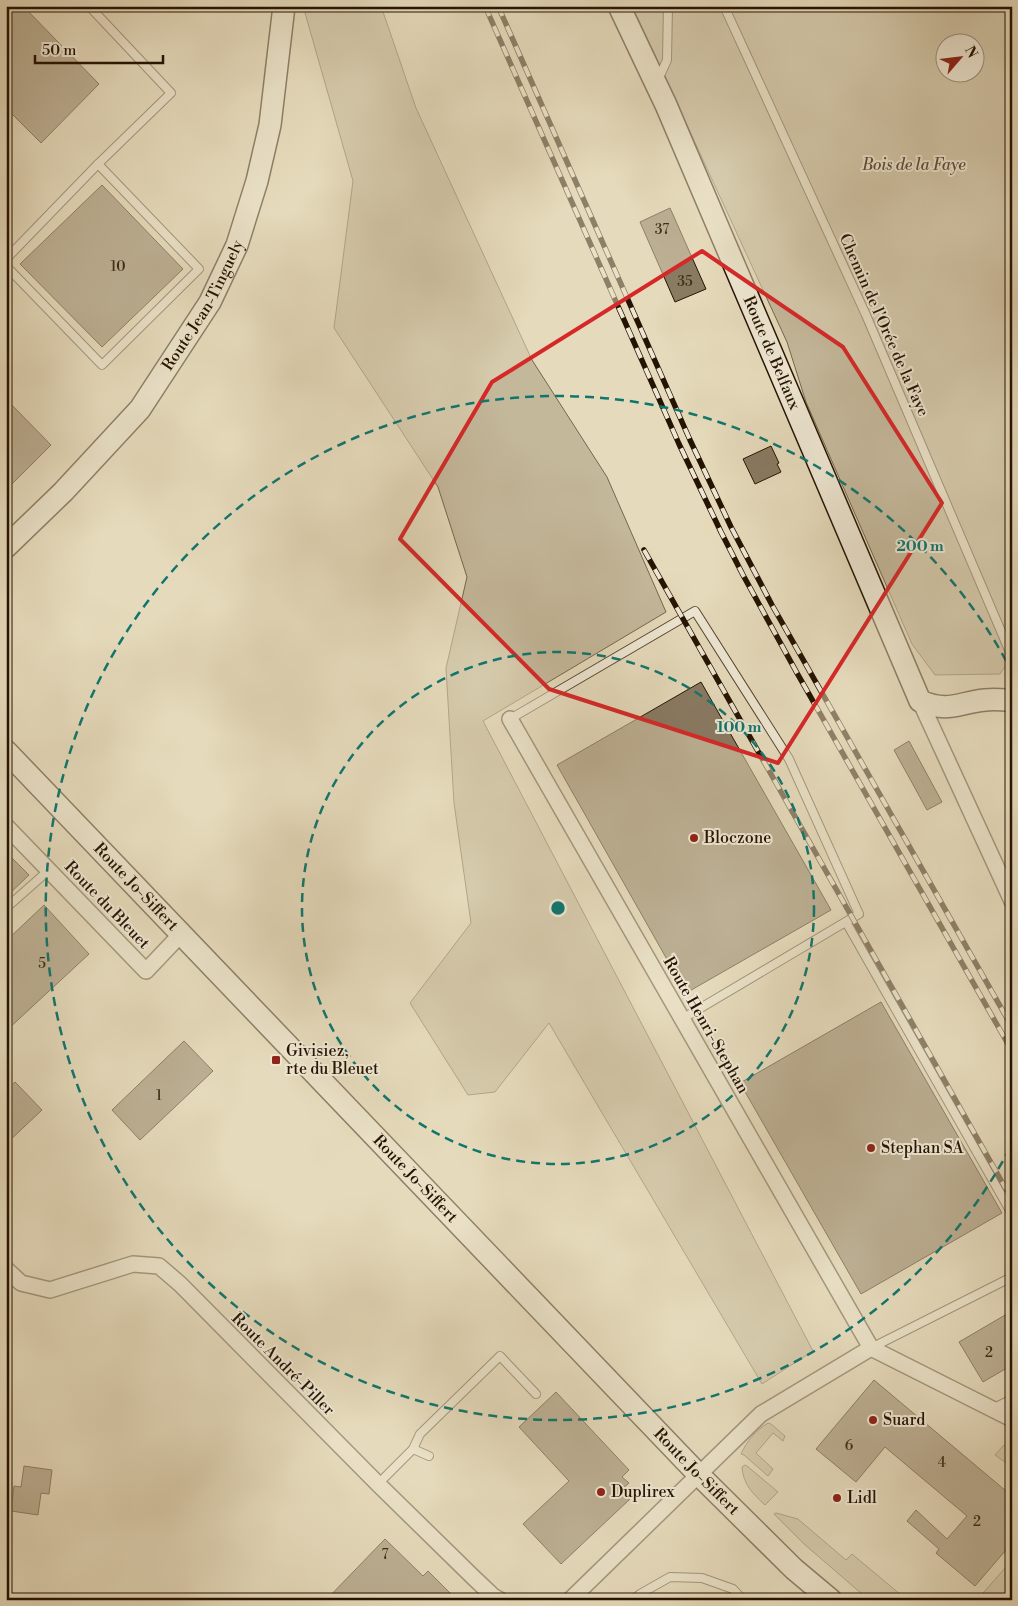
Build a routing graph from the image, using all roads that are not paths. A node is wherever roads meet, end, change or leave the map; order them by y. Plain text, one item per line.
1 (89, 6) edge
2 (284, 6) edge
3 (619, 6) edge
4 (668, 6) edge
5 (724, 6) edge
6 (656, 84) junction
7 (98, 164) junction
8 (6, 259) edge
9 (6, 266) edge
10 (6, 547) edge
11 (1012, 658) edge
12 (1011, 697) edge
13 (920, 701) junction
14 (510, 720) joint
15 (6, 751) edge
16 (6, 826) edge
17 (49, 870) junction
18 (1012, 901) edge
19 (6, 908) edge
20 (846, 922) junction
21 (182, 933) junction
22 (682, 1019) junction
23 (1012, 1214) edge
24 (6, 1268) edge
25 (1012, 1277) edge
26 (871, 1348) junction
27 (536, 1394) dead end
28 (1012, 1399) edge
29 (992, 1409) junction
30 (1012, 1419) edge
31 (413, 1449) junction
32 (429, 1456) dead end
33 (699, 1475) junction
34 (378, 1484) junction
35 (642, 1597) edge
36 (500, 1600) edge
37 (570, 1600) edge
38 (633, 1600) edge
39 (743, 1600) edge
40 (832, 1600) edge

1 - 7 lane
2 - 10 main road, Route Jean-Tinguely
3 - 6 main road, Route de Belfaux
4 - 6 lane
5 - 11 lane, Chemin de l'Orée de la Faye
6 - 13 main road, Route de Belfaux
7 - 8 lane
7 - 9 lane
12 - 13 main road
13 - 18 street
14 - 20 lane
14 - 22 street, Route Henri-Stephan
15 - 21 main road, Route Jo-Siffert
16 - 17 street, Route du Bleuet
17 - 19 lane
17 - 21 street, Route du Bleuet
20 - 22 lane
20 - 23 lane
21 - 33 main road, Route Jo-Siffert
22 - 26 street, Route Henri-Stephan
24 - 34 street, Route André-Piller
25 - 26 lane
26 - 29 street
26 - 33 street
27 - 31 lane
28 - 29 lane
29 - 30 street
31 - 32 lane
31 - 34 lane
33 - 37 street
33 - 40 main road, Route Jo-Siffert
34 - 36 street, Route André-Piller
35 - 38 lane
35 - 39 lane

